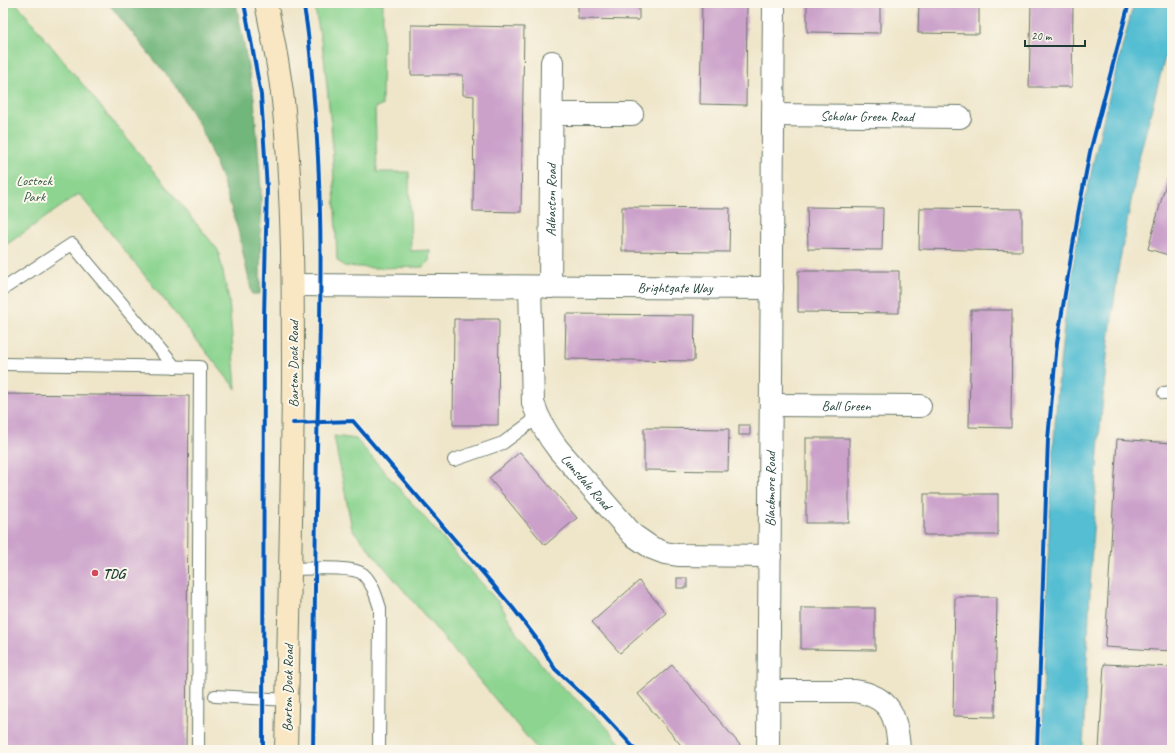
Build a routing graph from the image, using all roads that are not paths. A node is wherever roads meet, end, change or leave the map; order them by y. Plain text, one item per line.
1 (266, 3) edge
2 (774, 3) edge
3 (552, 62) dead end
4 (552, 114) junction
5 (632, 114) dead end
6 (773, 115) junction
7 (960, 117) dead end
8 (293, 285) junction
9 (540, 287) junction
10 (772, 288) junction
11 (3, 289) edge
12 (3, 364) edge
13 (175, 367) junction
14 (771, 405) junction
15 (920, 406) dead end
16 (538, 417) junction
17 (454, 460) dead end
18 (770, 556) junction
19 (290, 569) junction
20 (768, 691) junction
21 (214, 696) dead end
22 (288, 700) junction
23 (198, 750) edge
24 (286, 750) edge
25 (379, 750) edge
26 (768, 750) edge
27 (899, 750) edge

1 - 8 main road, Barton Dock Road
2 - 6 street
3 - 4 street, Adbaston Road
4 - 5 street
4 - 9 street, Adbaston Road
6 - 7 street, Scholar Green Road
6 - 10 street
8 - 9 street, Brightgate Way
8 - 19 main road, Barton Dock Road
9 - 10 street, Brightgate Way
9 - 16 street, Lumsdale Road
10 - 14 street, Blackmore Road
11 - 13 lane
12 - 13 lane
13 - 23 lane
14 - 15 street, Ball Green
14 - 18 street, Blackmore Road
16 - 17 lane
16 - 18 street, Lumsdale Road
18 - 20 street, Blackmore Road
19 - 22 main road, Barton Dock Road
19 - 25 lane
20 - 26 street, Blackmore Road
20 - 27 street
21 - 22 lane
22 - 24 main road, Barton Dock Road

